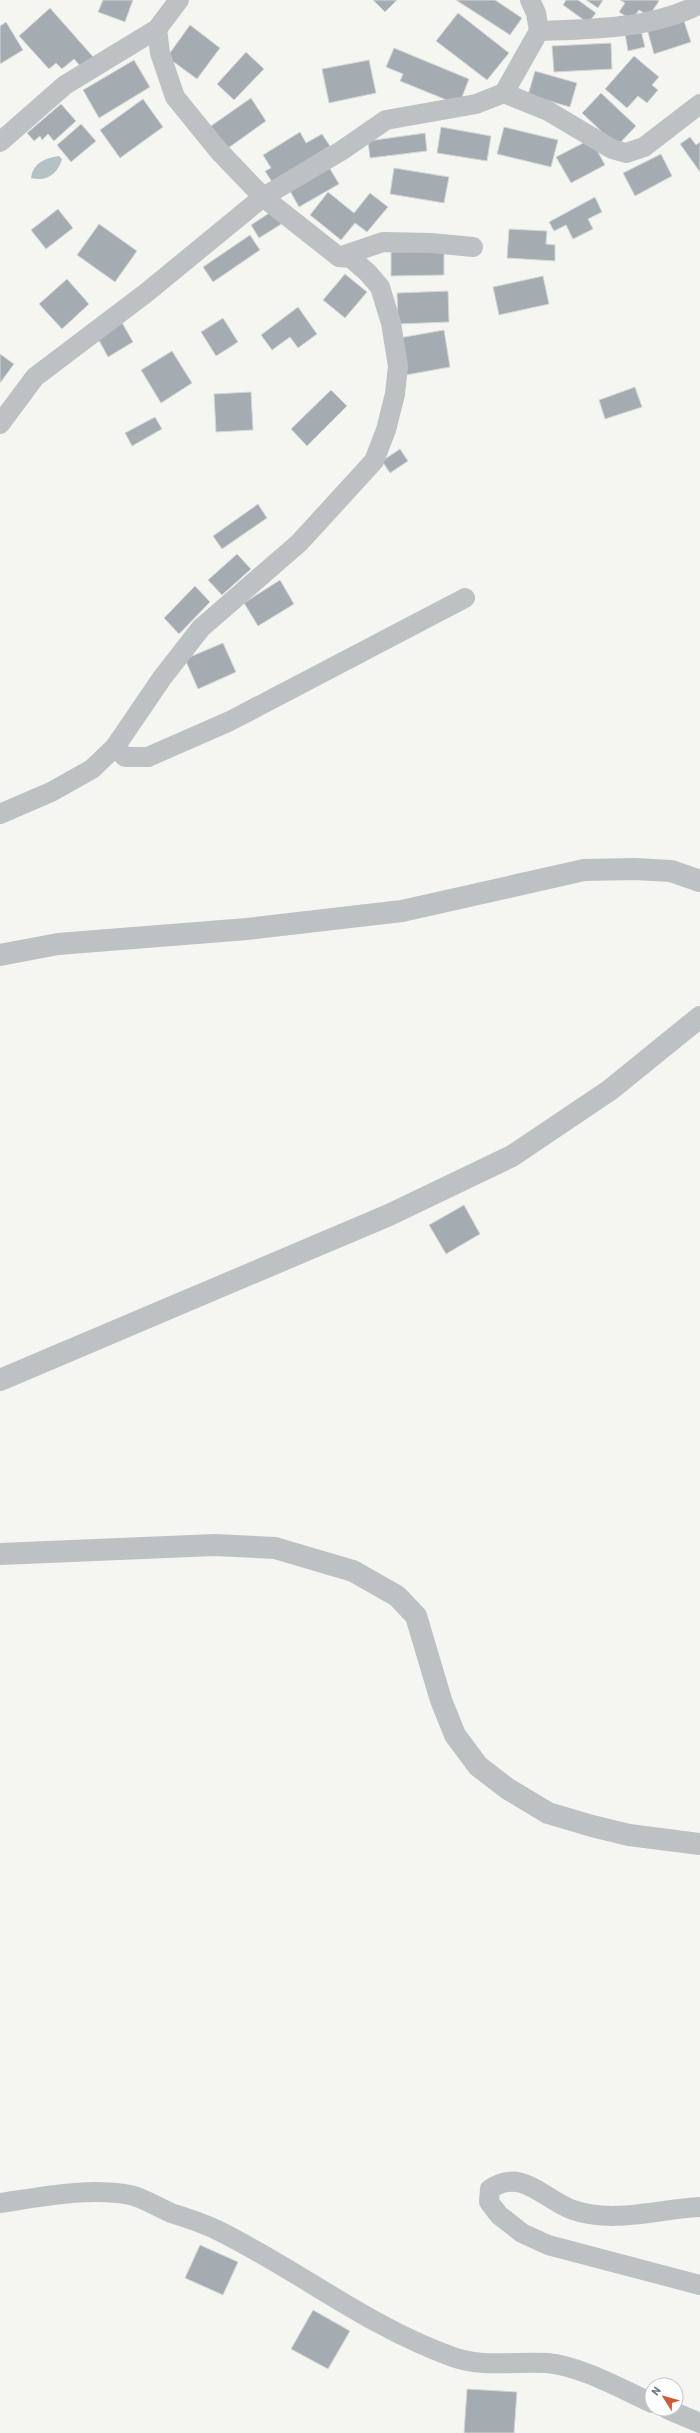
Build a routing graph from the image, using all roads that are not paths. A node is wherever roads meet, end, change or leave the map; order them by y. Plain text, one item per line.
1 (179, 0) edge
2 (530, 0) edge
3 (700, 4) edge
4 (158, 29) junction
5 (540, 31) junction
6 (504, 93) junction
7 (700, 104) edge
8 (0, 142) edge
9 (263, 197) junction
10 (473, 247) dead end
11 (339, 257) junction
12 (0, 424) edge
13 (465, 598) dead end
14 (115, 747) junction
15 (0, 814) edge
16 (700, 881) edge
17 (0, 955) edge
18 (700, 1017) edge
19 (0, 1380) edge
20 (0, 1554) edge
21 (700, 1844) edge
22 (0, 2203) edge
23 (700, 2207) edge
24 (700, 2286) edge
25 (644, 2399) edge
26 (684, 2416) edge
27 (700, 2423) edge

1 - 4 street
2 - 5 street
3 - 5 street
4 - 8 street
4 - 9 street
5 - 6 street
6 - 7 street
6 - 9 street
9 - 11 street
9 - 12 street
10 - 11 street
11 - 14 street
13 - 14 street
14 - 15 street
16 - 17 street
18 - 19 street
20 - 21 street
22 - 25 street
23 - 24 street
26 - 27 street

